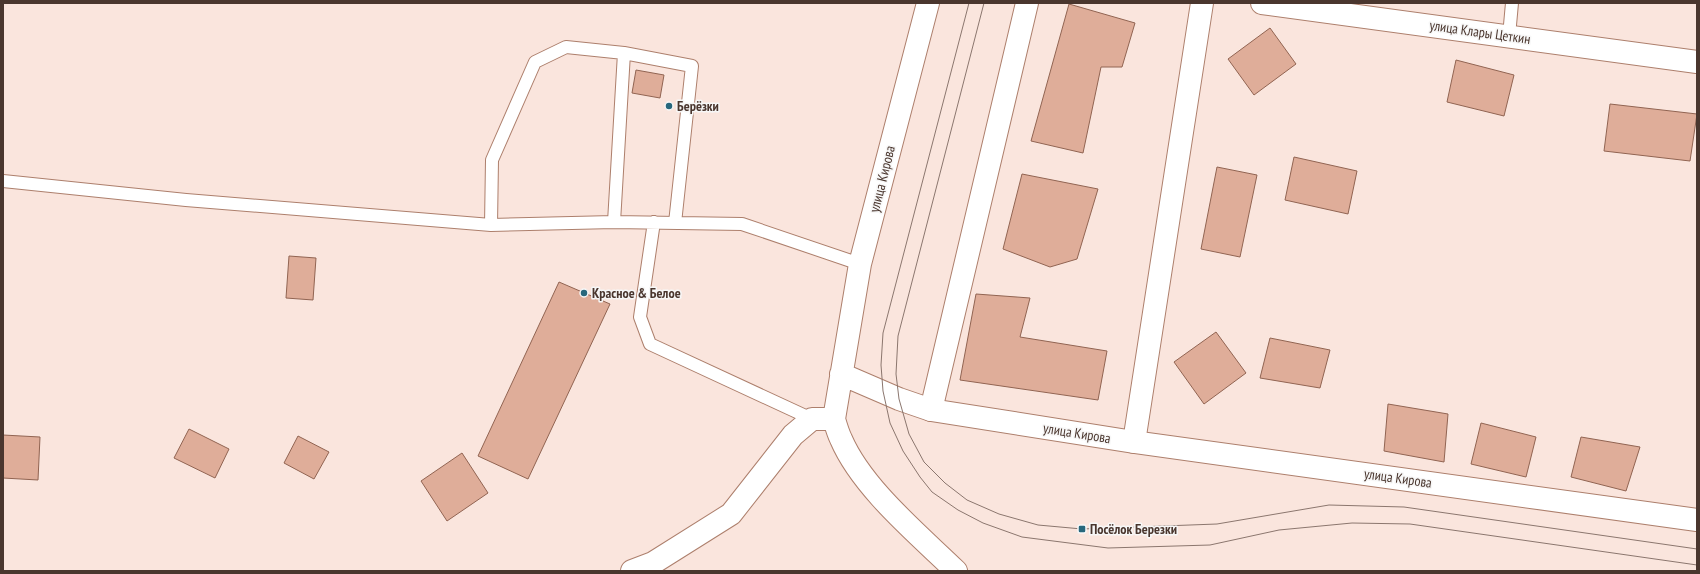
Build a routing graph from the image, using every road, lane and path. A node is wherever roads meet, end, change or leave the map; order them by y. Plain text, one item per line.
1 (928, 3) edge
2 (1027, 3) edge
3 (1202, 3) edge
4 (1262, 3) edge
5 (1512, 3) edge
6 (1509, 36) junction
7 (624, 53) junction
8 (1697, 62) edge
9 (3, 182) edge
10 (614, 222) junction
11 (654, 222) junction
12 (675, 223) junction
13 (491, 225) junction
14 (860, 264) junction
15 (841, 374) junction
16 (931, 410) junction
17 (812, 419) junction
18 (834, 419) junction
19 (1134, 442) junction
20 (1697, 520) edge
21 (632, 571) edge
22 (956, 571) edge

1 - 14 street, улица Кирова
2 - 16 street
3 - 19 street
4 - 6 street, улица Клары Цеткин
5 - 6 lane
6 - 8 street, улица Клары Цеткин
7 - 10 lane
7 - 12 lane
7 - 13 lane
9 - 13 lane
10 - 11 lane
10 - 13 lane
11 - 12 lane
11 - 17 lane
12 - 14 lane
14 - 15 street, улица Кирова
15 - 16 street, улица Кирова
15 - 18 street
16 - 19 street, улица Кирова
17 - 18 street
17 - 21 street
18 - 22 street
19 - 20 street, улица Кирова

